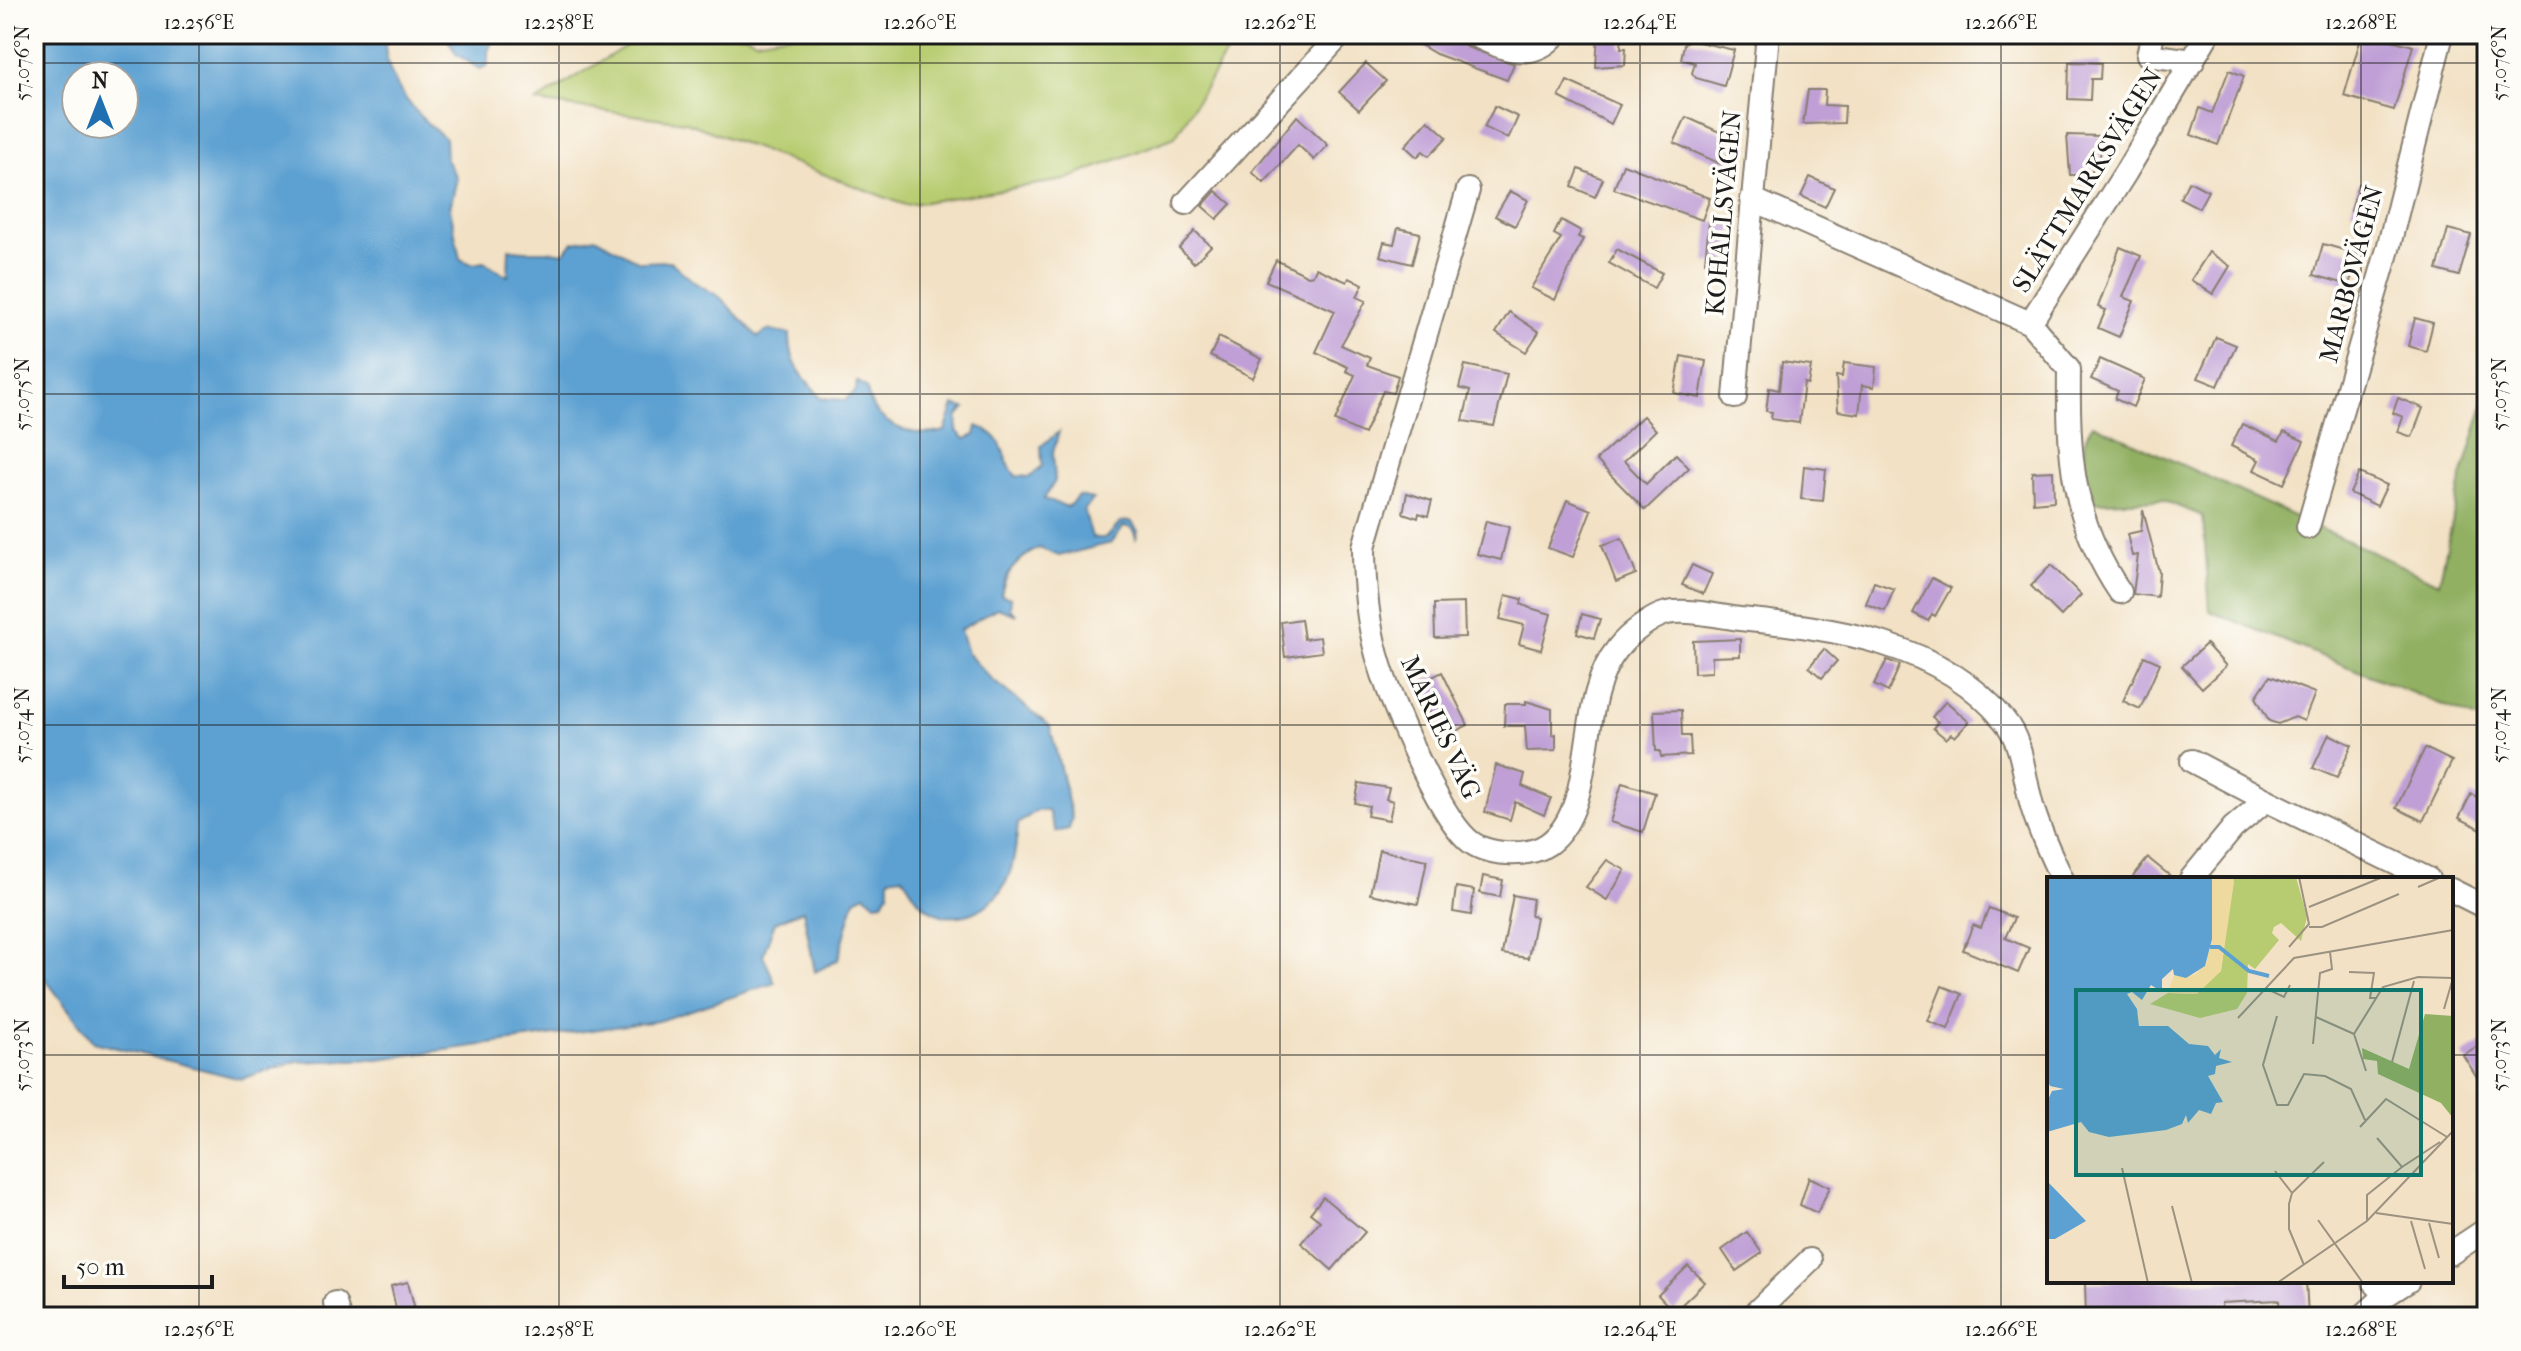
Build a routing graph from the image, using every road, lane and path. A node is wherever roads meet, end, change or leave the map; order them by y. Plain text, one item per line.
1 (1341, 34) edge
2 (1472, 34) edge
3 (1556, 34) edge
4 (1768, 34) edge
5 (2153, 34) edge
6 (2208, 34) edge
7 (2442, 34) edge
8 (2193, 61) junction
9 (1468, 190) dead end
10 (1752, 199) junction
11 (1186, 203) dead end
12 (2030, 323) junction
13 (1735, 397) dead end
14 (2308, 527) dead end
15 (2120, 592) dead end
16 (2192, 761) dead end
17 (2266, 800) junction
18 (2061, 877) edge
19 (2193, 877) edge
20 (2424, 877) edge
21 (2453, 891) edge
22 (2487, 908) edge
23 (2487, 1229) edge
24 (2453, 1252) edge
25 (1810, 1260) dead end
26 (2400, 1283) edge
27 (2380, 1288) edge
28 (1751, 1317) edge
29 (2362, 1317) edge

1 - 11 street
2 - 3 street
4 - 10 street, KOHALLSVÄGEN
5 - 8 street, SLÄTTMARKSVÄGEN
6 - 8 street, SLÄTTMARKSVÄGEN
7 - 14 street, MARBOVÄGEN
8 - 12 street, SLÄTTMARKSVÄGEN
9 - 18 street, MARIES VÄG
10 - 12 street
10 - 13 street, KOHALLSVÄGEN
12 - 15 street, SLÄTTMARKSVÄGEN
16 - 17 street
17 - 19 street
17 - 20 street
21 - 22 street
23 - 24 street
25 - 28 street
26 - 27 street
27 - 29 street

